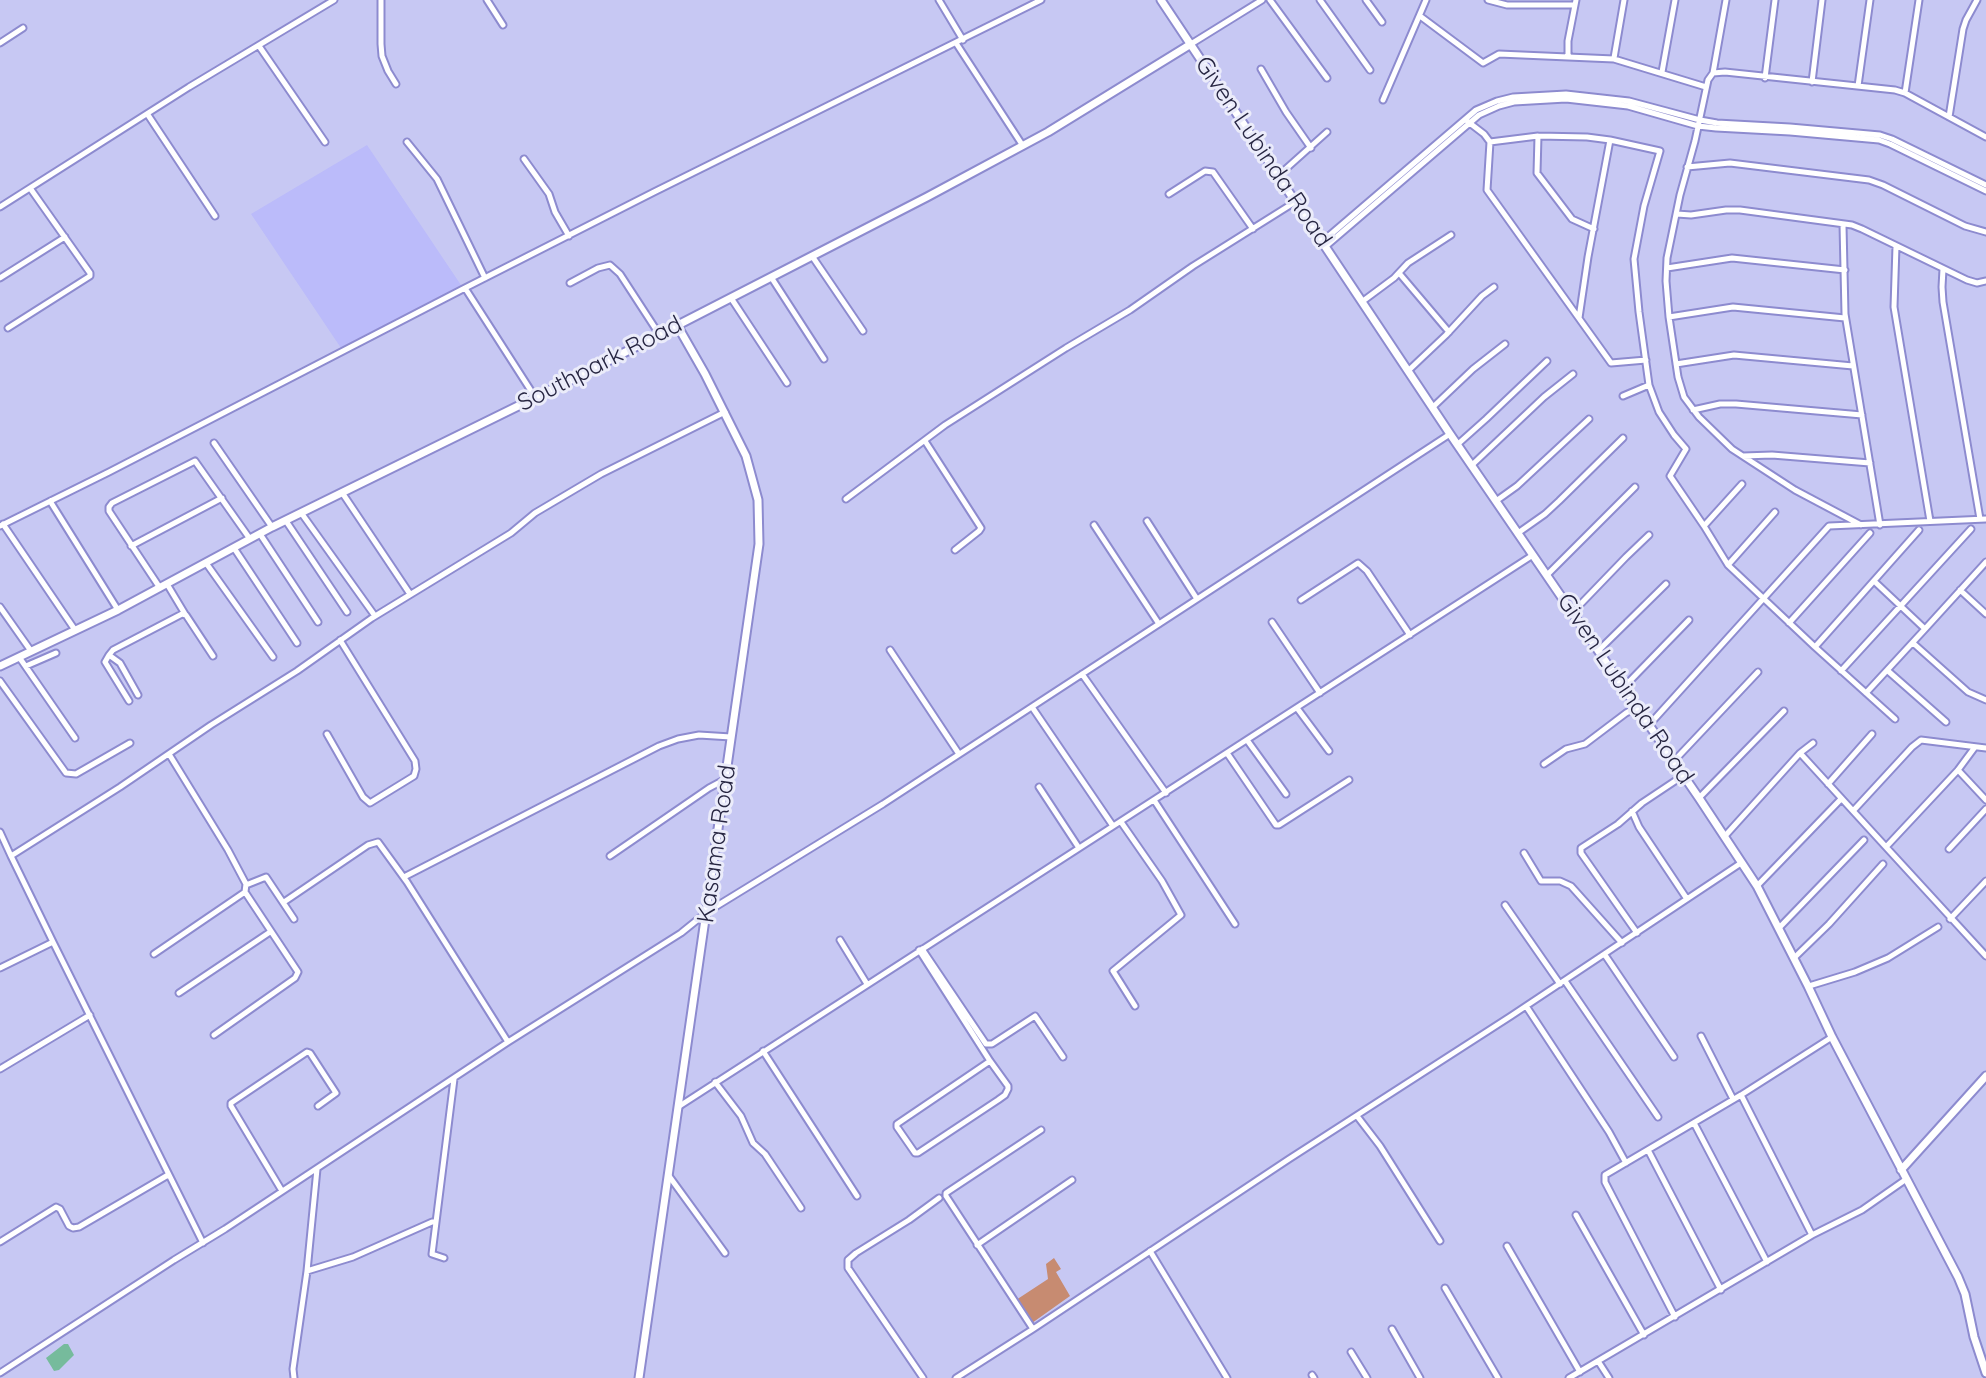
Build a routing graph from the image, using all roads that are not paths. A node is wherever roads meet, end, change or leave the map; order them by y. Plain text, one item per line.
1 (334, 0) edge
2 (381, 0) edge
3 (487, 0) edge
4 (939, 0) edge
5 (1041, 0) edge
6 (1161, 0) edge
7 (1262, 0) edge
8 (1270, 0) edge
9 (1320, 0) edge
10 (1366, 0) edge
11 (1426, 0) edge
12 (1488, 0) edge
13 (1624, 0) edge
14 (1675, 0) edge
15 (1726, 0) edge
16 (1775, 0) edge
17 (1822, 0) edge
18 (1870, 0) edge
19 (1919, 0) edge
20 (1977, 0) edge
21 (1576, 3) edge
22 (1420, 16) junction
23 (1382, 22) dead end
24 (503, 25) dead end
25 (23, 28) dead end
26 (963, 40) junction
27 (0, 43) edge
28 (956, 43) junction
29 (1191, 44) junction
30 (259, 46) junction
31 (1568, 57) junction
32 (1614, 59) junction
33 (1261, 69) dead end
34 (1370, 70) dead end
35 (1662, 72) junction
36 (1713, 73) junction
37 (1327, 78) dead end
38 (1765, 78) junction
39 (1812, 82) junction
40 (396, 84) dead end
41 (1858, 86) junction
42 (1706, 87) junction
43 (1905, 93) junction
44 (1383, 100) dead end
45 (148, 115) junction
46 (1949, 117) junction
47 (1468, 121) junction
48 (1699, 123) junction
49 (1327, 132) dead end
50 (1538, 136) junction
51 (1986, 137) edge
52 (1610, 140) junction
53 (325, 142) dead end
54 (407, 142) dead end
55 (1490, 142) junction
56 (1023, 146) junction
57 (1311, 148) junction
58 (524, 159) dead end
59 (1687, 167) junction
60 (1279, 175) junction
61 (30, 188) junction
62 (1986, 188) edge
63 (1169, 194) dead end
64 (1296, 201) junction
65 (0, 207) edge
66 (1677, 214) junction
67 (215, 216) dead end
68 (1843, 225) junction
69 (1253, 229) junction
70 (1594, 229) junction
71 (1986, 232) edge
72 (1451, 235) dead end
73 (569, 236) junction
74 (65, 237) junction
75 (1325, 244) junction
76 (1896, 246) junction
77 (811, 255) junction
78 (1667, 268) junction
79 (1943, 269) junction
80 (1845, 270) junction
81 (1399, 273) junction
82 (771, 276) junction
83 (0, 278) edge
84 (485, 278) junction
85 (1986, 281) edge
86 (570, 283) dead end
87 (1494, 287) dead end
88 (465, 288) junction
89 (731, 298) junction
90 (1363, 301) junction
91 (1669, 317) junction
92 (1845, 318) junction
93 (1579, 319) junction
94 (677, 325) junction
95 (8, 328) dead end
96 (863, 331) dead end
97 (1449, 332) junction
98 (659, 334) junction
99 (1505, 344) dead end
100 (824, 359) dead end
101 (1646, 360) junction
102 (1547, 361) dead end
103 (1676, 364) junction
104 (1853, 366) junction
105 (1409, 370) junction
106 (1573, 374) dead end
107 (787, 383) dead end
108 (1649, 385) junction
109 (1623, 396) dead end
110 (535, 397) junction
111 (1433, 407) junction
112 (1693, 410) junction
113 (725, 412) junction
114 (1862, 415) junction
115 (1589, 419) dead end
116 (1450, 434) junction
117 (1623, 438) dead end
118 (925, 441) junction
119 (214, 443) dead end
120 (1458, 444) junction
121 (1743, 456) junction
122 (1870, 463) junction
123 (1472, 465) junction
124 (1742, 484) dead end
125 (1635, 487) dead end
126 (343, 494) junction
127 (222, 498) junction
128 (846, 499) dead end
129 (50, 501) junction
130 (1496, 501) junction
131 (1775, 512) dead end
132 (302, 514) junction
133 (1983, 519) edge
134 (286, 521) junction
135 (1147, 521) dead end
136 (1930, 521) junction
137 (2, 525) edge
138 (1094, 525) dead end
139 (1861, 525) junction
140 (1880, 525) junction
141 (1704, 526) junction
142 (272, 527) junction
143 (1971, 529) dead end
144 (1919, 530) dead end
145 (1518, 533) junction
146 (1870, 533) dead end
147 (260, 534) junction
148 (1649, 535) dead end
149 (250, 539) junction
150 (131, 546) junction
151 (234, 548) junction
152 (955, 550) dead end
153 (1533, 555) junction
154 (206, 563) junction
155 (1985, 564) edge
156 (1728, 565) junction
157 (1547, 575) junction
158 (1874, 581) junction
159 (1666, 584) dead end
160 (164, 586) junction
161 (1960, 590) junction
162 (410, 594) junction
163 (1197, 599) junction
164 (1763, 599) junction
165 (1301, 600) dead end
166 (1900, 605) junction
167 (0, 607) edge
168 (118, 610) junction
169 (347, 612) dead end
170 (1573, 612) junction
171 (1986, 614) edge
172 (186, 615) junction
173 (375, 616) junction
174 (1689, 620) dead end
175 (318, 622) dead end
176 (1272, 622) dead end
177 (1789, 623) junction
178 (1159, 624) junction
179 (1925, 629) junction
180 (75, 630) junction
181 (1410, 635) junction
182 (340, 640) junction
183 (297, 643) dead end
184 (1913, 643) junction
185 (1815, 647) junction
186 (890, 650) dead end
187 (1599, 650) junction
188 (31, 651) junction
189 (56, 653) dead end
190 (109, 655) junction
191 (213, 656) dead end
192 (19, 657) junction
193 (273, 657) dead end
194 (0, 666) edge
195 (26, 666) junction
196 (1841, 671) junction
197 (1888, 671) junction
198 (1758, 672) dead end
199 (1082, 674) junction
200 (0, 681) edge
201 (1624, 687) junction
202 (1320, 693) junction
203 (1866, 693) junction
204 (138, 695) dead end
205 (1986, 700) edge
206 (129, 701) dead end
207 (1032, 707) junction
208 (1637, 707) junction
209 (1297, 708) junction
210 (1784, 711) dead end
211 (1895, 719) dead end
212 (1946, 722) dead end
213 (1649, 725) junction
214 (327, 734) dead end
215 (1872, 734) dead end
216 (732, 737) junction
217 (75, 738) dead end
218 (1247, 740) junction
219 (130, 743) dead end
220 (1813, 743) dead end
221 (1961, 746) junction
222 (1975, 747) junction
223 (1986, 748) edge
224 (1329, 751) dead end
225 (1227, 753) junction
226 (1800, 753) junction
227 (169, 754) junction
228 (959, 754) junction
229 (1966, 760) junction
230 (1674, 761) junction
231 (1544, 764) dead end
232 (1958, 770) junction
233 (1684, 775) junction
234 (725, 780) junction
235 (1349, 780) dead end
236 (1828, 784) junction
237 (1039, 787) dead end
238 (1986, 788) edge
239 (1166, 793) junction
240 (1286, 794) dead end
241 (1980, 794) junction
242 (1699, 798) junction
243 (1841, 799) junction
244 (1154, 800) junction
245 (1986, 800) edge
246 (1986, 809) edge
247 (1632, 811) junction
248 (1853, 811) junction
249 (1121, 822) junction
250 (1113, 826) junction
251 (0, 832) edge
252 (1725, 836) junction
253 (1864, 840) dead end
254 (1886, 847) junction
255 (1079, 848) junction
256 (1949, 849) dead end
257 (1524, 853) dead end
258 (11, 856) junction
259 (610, 856) dead end
260 (1742, 862) junction
261 (1883, 864) dead end
262 (404, 877) junction
263 (1986, 881) edge
264 (1757, 886) junction
265 (245, 888) junction
266 (1687, 899) junction
267 (284, 902) junction
268 (1505, 905) dead end
269 (707, 912) junction
270 (294, 919) dead end
271 (1950, 919) junction
272 (1235, 924) dead end
273 (1938, 927) dead end
274 (1779, 928) junction
275 (270, 932) junction
276 (1637, 933) junction
277 (840, 940) dead end
278 (53, 942) junction
279 (1622, 943) junction
280 (921, 949) junction
281 (154, 954) dead end
282 (1605, 955) junction
283 (1986, 956) edge
284 (1794, 958) junction
285 (0, 968) edge
286 (1563, 982) junction
287 (867, 984) junction
288 (1808, 986) junction
289 (179, 993) dead end
290 (1135, 1006) dead end
291 (1526, 1006) junction
292 (90, 1015) junction
293 (214, 1035) dead end
294 (1701, 1036) dead end
295 (1832, 1037) junction
296 (508, 1042) junction
297 (763, 1051) junction
298 (1063, 1057) dead end
299 (1674, 1057) dead end
300 (990, 1061) junction
301 (0, 1069) edge
302 (1986, 1076) edge
303 (454, 1078) junction
304 (715, 1082) junction
305 (1741, 1095) junction
306 (1733, 1099) junction
307 (318, 1106) dead end
308 (678, 1107) junction
309 (1357, 1116) junction
310 (1658, 1117) dead end
311 (1694, 1123) junction
312 (1041, 1130) dead end
313 (1648, 1150) junction
314 (1626, 1163) junction
315 (317, 1168) junction
316 (1901, 1170) junction
317 (168, 1175) junction
318 (668, 1176) junction
319 (1072, 1180) dead end
320 (1905, 1180) junction
321 (282, 1191) junction
322 (857, 1196) dead end
323 (939, 1198) dead end
324 (801, 1208) dead end
325 (1576, 1215) dead end
326 (436, 1222) junction
327 (1812, 1235) junction
328 (1440, 1241) dead end
329 (0, 1242) edge
330 (203, 1243) junction
331 (977, 1245) junction
332 (1507, 1246) dead end
333 (1150, 1251) junction
334 (725, 1253) dead end
335 (444, 1258) dead end
336 (1767, 1262) junction
337 (307, 1271) junction
338 (1445, 1288) dead end
339 (1721, 1290) junction
340 (1675, 1317) junction
341 (1033, 1329) junction
342 (1392, 1329) dead end
343 (1644, 1335) junction
344 (1351, 1352) dead end
345 (1598, 1361) junction
346 (1580, 1372) junction
347 (0, 1373) edge
348 (1986, 1373) edge
349 (294, 1378) edge
350 (639, 1378) edge
351 (923, 1378) edge
352 (956, 1378) edge
353 (1227, 1378) edge
354 (1367, 1378) edge
355 (1420, 1378) edge
356 (1498, 1378) edge
357 (1569, 1378) edge
358 (1609, 1378) edge

1 - 30 street
2 - 40 street
3 - 24 street
4 - 26 street
5 - 26 street
6 - 29 street, Given Lubinda Road
7 - 29 street
8 - 37 street
9 - 34 street
10 - 23 street
11 - 22 street
12 - 21 street
13 - 32 street
14 - 35 street
15 - 36 street
16 - 38 street
17 - 39 street
18 - 41 street
19 - 43 street
20 - 46 street
21 - 31 street
22 - 31 street
22 - 44 street
25 - 27 street
26 - 28 street
28 - 56 street
28 - 73 street
29 - 56 street, Southpark Road
29 - 60 street, Given Lubinda Road
30 - 45 street
30 - 53 street
31 - 32 street
32 - 35 street
33 - 57 street
35 - 42 street
36 - 38 street
36 - 42 street
38 - 39 street
39 - 41 street
41 - 43 street
42 - 48 street
43 - 46 street
45 - 61 street
45 - 67 street
46 - 51 street
47 - 48 street
47 - 55 street
47 - 75 street
48 - 59 street
48 - 62 street
49 - 57 street
50 - 52 street
50 - 55 street
50 - 70 street
52 - 70 street
52 - 101 street
54 - 84 street
55 - 93 street
56 - 77 street, Southpark Road
57 - 60 street
58 - 73 street
59 - 66 street
59 - 71 street
60 - 64 street, Given Lubinda Road
61 - 65 street
61 - 74 street
63 - 69 street
64 - 69 street
64 - 75 street, Given Lubinda Road
66 - 68 street
66 - 78 street
68 - 76 street
68 - 80 street
69 - 118 street
70 - 93 street
72 - 81 street
73 - 84 street
74 - 83 street
74 - 95 street
75 - 90 street, Given Lubinda Road
76 - 79 street
76 - 136 street
77 - 82 street, Southpark Road
77 - 96 street
78 - 80 street
78 - 91 street
79 - 85 street
79 - 133 street
80 - 92 street
81 - 90 street
81 - 97 street
82 - 89 street, Southpark Road
82 - 100 street
84 - 88 street
86 - 98 street
87 - 97 street
88 - 110 street
88 - 129 street
89 - 94 street, Southpark Road
89 - 107 street
90 - 105 street, Given Lubinda Road
91 - 92 street
91 - 103 street
92 - 104 street
93 - 101 street
94 - 98 street, Southpark Road
94 - 113 street, Kasama Road
97 - 105 street
98 - 110 street, Southpark Road
99 - 111 street
101 - 108 street
102 - 120 street
103 - 104 street
103 - 112 street
104 - 114 street
105 - 111 street, Given Lubinda Road
106 - 123 street
108 - 109 street
108 - 141 street
110 - 126 street, Southpark Road
111 - 116 street, Given Lubinda Road
112 - 114 street
112 - 121 street
113 - 162 street
113 - 216 street, Kasama Road
114 - 122 street
115 - 130 street
116 - 120 street, Given Lubinda Road
116 - 163 street
117 - 145 street
118 - 128 street
118 - 152 street
119 - 142 street
120 - 123 street, Given Lubinda Road
121 - 122 street
121 - 139 street
122 - 140 street
123 - 130 street, Given Lubinda Road
124 - 141 street
125 - 157 street
126 - 132 street, Southpark Road
126 - 162 street
127 - 149 street
127 - 150 street
127 - 150 street
129 - 137 street
129 - 168 street
130 - 145 street, Given Lubinda Road
131 - 156 street
132 - 134 street, Southpark Road
132 - 173 street
133 - 136 street
134 - 142 street, Southpark Road
134 - 169 street
135 - 163 street
136 - 140 street
137 - 180 street
138 - 178 street
139 - 140 street
139 - 164 street
141 - 156 street
142 - 147 street, Southpark Road
143 - 166 street
144 - 158 street
145 - 153 street, Given Lubinda Road
146 - 177 street
147 - 149 street, Southpark Road
147 - 175 street
148 - 170 street
149 - 151 street, Southpark Road
150 - 160 street
151 - 154 street, Southpark Road
151 - 183 street
153 - 157 street, Given Lubinda Road
153 - 181 street
154 - 160 street, Southpark Road
154 - 193 street
155 - 161 street
156 - 164 street
157 - 170 street, Given Lubinda Road
158 - 166 street
158 - 185 street
159 - 187 street
160 - 168 street, Southpark Road
160 - 172 street
161 - 171 street
161 - 179 street
162 - 173 street
163 - 178 street
164 - 177 street
164 - 213 street
165 - 181 street
166 - 179 street
166 - 196 street
167 - 188 street
168 - 180 street, Southpark Road
170 - 187 street, Given Lubinda Road
172 - 190 street
172 - 191 street
173 - 182 street
174 - 201 street
176 - 202 street
177 - 185 street
178 - 199 street
179 - 184 street
180 - 188 street, Southpark Road
181 - 202 street
182 - 214 street
182 - 227 street
184 - 197 street
184 - 205 street
185 - 196 street
186 - 228 street
187 - 201 street, Given Lubinda Road
188 - 192 street, Southpark Road
189 - 195 street
190 - 204 street
190 - 206 street
192 - 194 street, Southpark Road
192 - 195 street
195 - 217 street
196 - 203 street
197 - 203 street
197 - 212 street
198 - 230 street
199 - 207 street
199 - 239 street
200 - 219 street
201 - 208 street, Given Lubinda Road
202 - 209 street
203 - 211 street
207 - 228 street
207 - 250 street
208 - 213 street, Given Lubinda Road
208 - 231 street
209 - 218 street
209 - 224 street
210 - 242 street
213 - 230 street, Given Lubinda Road
215 - 236 street
216 - 234 street, Kasama Road
216 - 262 street
218 - 225 street
218 - 240 street
220 - 226 street
221 - 222 street
221 - 229 street
221 - 248 street
222 - 223 street
222 - 229 street
225 - 235 street
225 - 239 street
226 - 236 street
226 - 252 street
227 - 258 street
227 - 265 street
228 - 269 street
229 - 232 street
230 - 233 street, Given Lubinda Road
232 - 241 street
232 - 254 street
233 - 242 street, Given Lubinda Road
233 - 247 street
234 - 259 street
234 - 269 street, Kasama Road
236 - 243 street
237 - 255 street
238 - 241 street
239 - 244 street
241 - 245 street
242 - 252 street, Given Lubinda Road
243 - 248 street
243 - 264 street
244 - 249 street
244 - 272 street
246 - 256 street
247 - 266 street
247 - 276 street
248 - 254 street
249 - 250 street
249 - 290 street
250 - 255 street
251 - 258 street
252 - 260 street, Given Lubinda Road
253 - 274 street
254 - 271 street
255 - 280 street
257 - 279 street
258 - 278 street
260 - 264 street, Given Lubinda Road
260 - 266 street
261 - 284 street
262 - 267 street
262 - 296 street
263 - 271 street
264 - 274 street, Given Lubinda Road
265 - 267 street
265 - 275 street
265 - 281 street
266 - 276 street
267 - 270 street
268 - 286 street
269 - 296 street
269 - 308 street, Kasama Road
271 - 283 street
273 - 288 street
274 - 284 street, Given Lubinda Road
275 - 289 street
275 - 293 street
276 - 279 street
277 - 287 street
278 - 285 street
278 - 292 street
279 - 282 street
280 - 287 street
280 - 298 street
280 - 300 street
282 - 286 street
282 - 299 street
284 - 288 street, Given Lubinda Road
286 - 291 street
286 - 310 street
287 - 297 street
288 - 295 street, Given Lubinda Road
291 - 309 street
291 - 314 street
292 - 301 street
292 - 317 street
294 - 306 street
295 - 305 street
295 - 316 street, Given Lubinda Road
296 - 303 street
297 - 304 street
297 - 322 street
300 - 300 street
302 - 316 street
303 - 315 street
303 - 326 street
304 - 308 street
304 - 324 street
305 - 306 street
305 - 327 street
306 - 311 street
307 - 321 street
308 - 318 street, Kasama Road
309 - 328 street
309 - 333 street
311 - 313 street
311 - 336 street
312 - 331 street
313 - 314 street
313 - 339 street
314 - 340 street
315 - 321 street
315 - 337 street
316 - 320 street, Given Lubinda Road
317 - 329 street
317 - 330 street
318 - 334 street
318 - 350 street, Kasama Road
319 - 331 street
320 - 327 street
320 - 348 street, Given Lubinda Road
321 - 330 street
323 - 351 street
325 - 343 street
326 - 335 street
326 - 337 street
327 - 336 street
330 - 347 street
331 - 341 street
332 - 346 street
333 - 341 street
333 - 353 street
336 - 339 street
337 - 349 street
338 - 356 street
339 - 340 street
340 - 343 street
341 - 352 street
342 - 355 street
343 - 345 street
344 - 354 street
345 - 346 street
345 - 358 street
346 - 357 street

